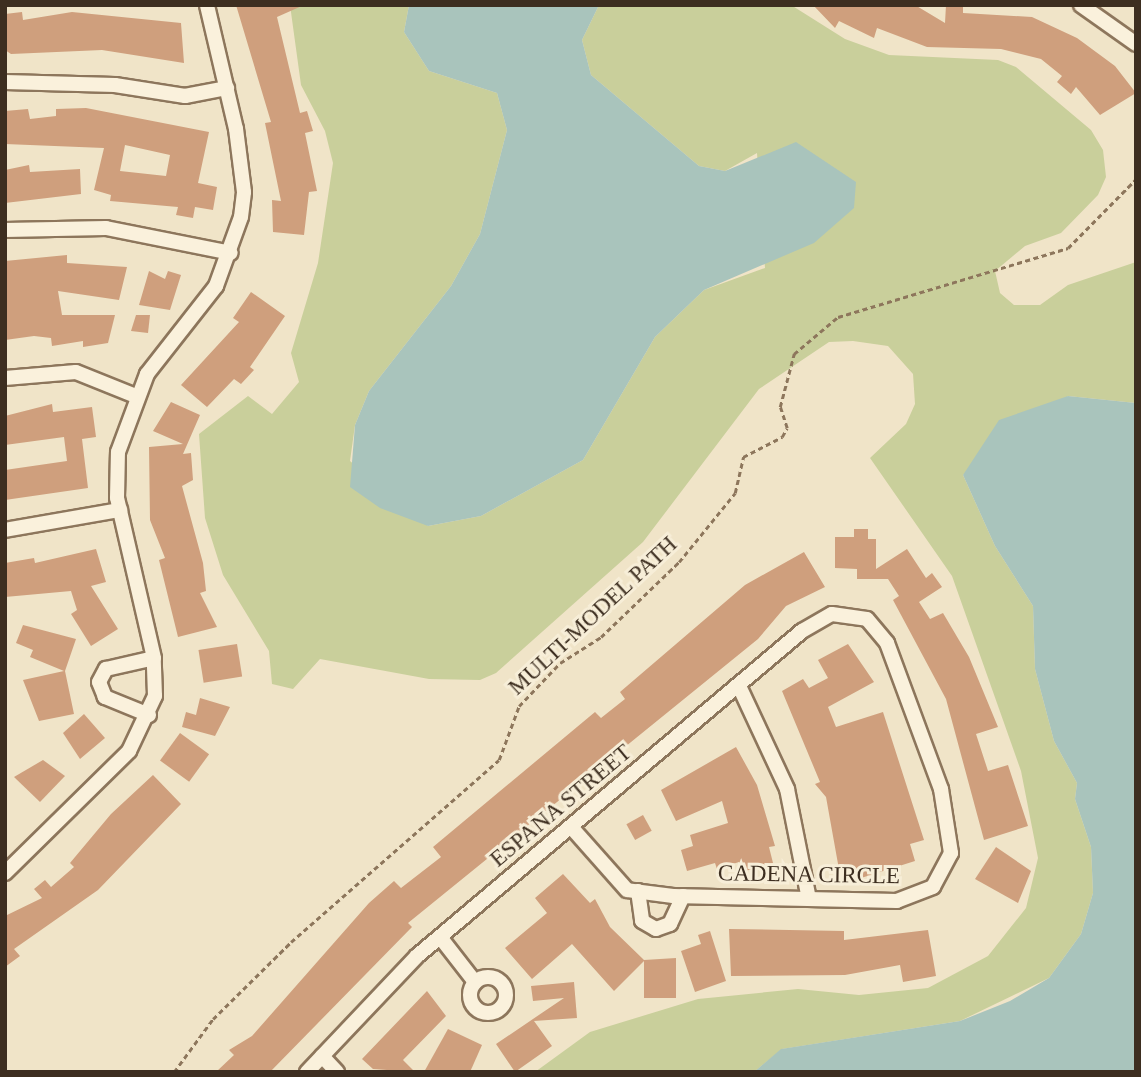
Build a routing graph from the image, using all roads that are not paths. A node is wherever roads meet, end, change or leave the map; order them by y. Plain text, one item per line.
1 (207, 5) edge
2 (1081, 5) edge
3 (1136, 44) edge
4 (5, 82) edge
5 (227, 88) junction
6 (5, 230) edge
7 (231, 253) junction
8 (5, 378) edge
9 (136, 396) junction
10 (120, 510) junction
11 (5, 530) edge
12 (867, 619) joint
13 (154, 658) junction
14 (739, 686) junction
15 (149, 715) junction
16 (571, 827) junction
17 (5, 873) edge
18 (638, 891) junction
19 (683, 896) junction
20 (809, 899) junction
21 (440, 937) junction
22 (475, 982) dead end
23 (322, 1056) junction
24 (307, 1072) edge
25 (337, 1072) edge

1 - 5 street
2 - 3 street
4 - 5 street
5 - 7 street
6 - 7 street
7 - 9 street
8 - 9 street
9 - 10 street
10 - 11 street
10 - 13 street
12 - 14 street, ESPANA STREET
12 - 20 street, CADENA CIRCLE
13 - 15 street
13 - 15 street
14 - 16 street, ESPANA STREET
14 - 20 street
15 - 17 street
16 - 18 street, CADENA CIRCLE
16 - 21 street, ESPANA STREET
18 - 19 street, CADENA CIRCLE
18 - 19 street
19 - 20 street, CADENA CIRCLE
21 - 22 street
21 - 23 street, ESPANA STREET
23 - 24 street, ESPANA STREET
23 - 25 street

